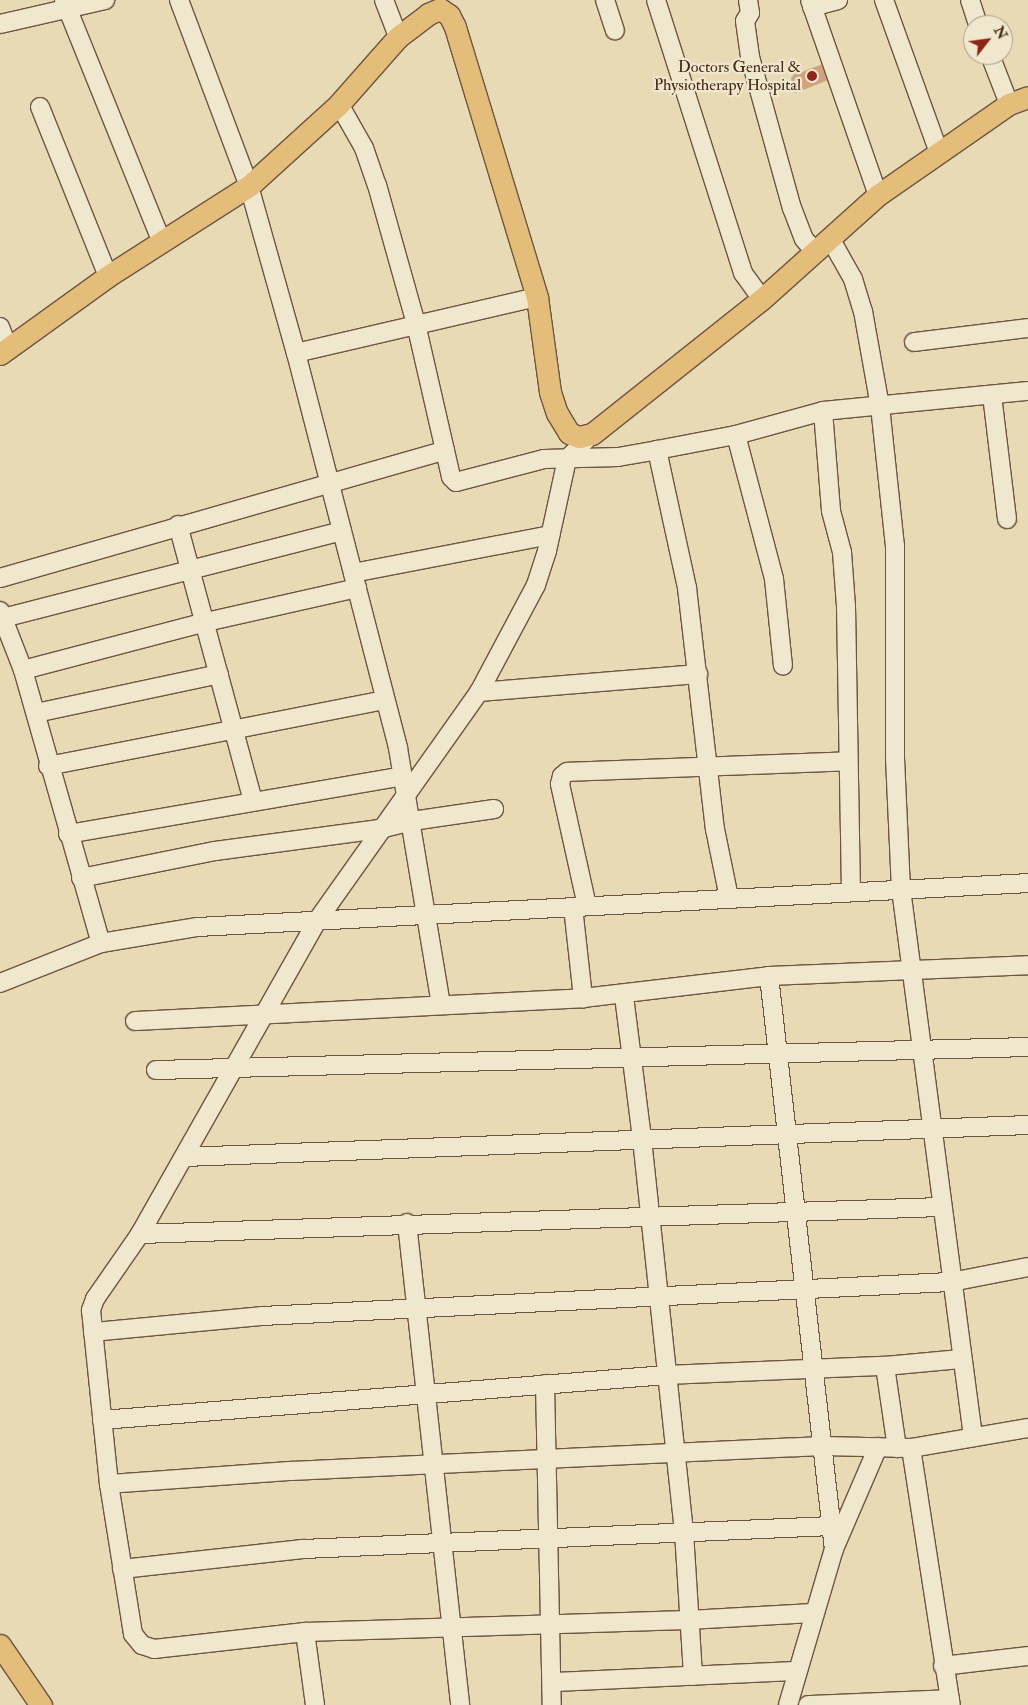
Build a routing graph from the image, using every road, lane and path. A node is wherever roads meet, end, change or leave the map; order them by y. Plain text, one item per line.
1 (104, 0) edge
2 (178, 0) edge
3 (384, 0) edge
4 (605, 0) edge
5 (656, 0) edge
6 (748, 0) edge
7 (838, 0) edge
8 (884, 0) edge
9 (970, 0) edge
10 (811, 3) edge
11 (66, 5) edge
12 (445, 5) edge
13 (975, 15) edge
14 (0, 24) edge
15 (615, 30) dead end
16 (398, 37) junction
17 (996, 65) edge
18 (1018, 101) edge
19 (339, 104) junction
20 (40, 108) dead end
21 (939, 153) junction
22 (249, 186) junction
23 (878, 195) junction
24 (161, 240) junction
25 (823, 246) junction
26 (108, 276) junction
27 (537, 297) junction
28 (762, 300) junction
29 (416, 324) junction
30 (0, 327) edge
31 (1028, 328) edge
32 (914, 342) dead end
33 (4, 351) edge
34 (296, 354) junction
35 (1028, 391) edge
36 (992, 395) junction
37 (880, 406) junction
38 (822, 411) junction
39 (592, 434) junction
40 (736, 434) junction
41 (445, 450) junction
42 (657, 450) junction
43 (567, 460) junction
44 (329, 480) junction
45 (1007, 519) dead end
46 (178, 526) junction
47 (342, 531) junction
48 (550, 535) junction
49 (190, 570) junction
50 (0, 578) edge
51 (355, 580) junction
52 (1, 614) edge
53 (206, 622) junction
54 (783, 666) dead end
55 (23, 670) junction
56 (220, 674) junction
57 (698, 674) junction
58 (479, 692) junction
59 (385, 700) junction
60 (36, 713) junction
61 (233, 729) junction
62 (847, 761) junction
63 (48, 766) junction
64 (709, 769) junction
65 (405, 784) junction
66 (253, 801) junction
67 (494, 808) dead end
68 (412, 821) junction
69 (380, 829) junction
70 (68, 834) junction
71 (81, 878) junction
72 (1028, 883) edge
73 (901, 889) junction
74 (851, 890) junction
75 (729, 898) junction
76 (580, 906) junction
77 (427, 915) junction
78 (317, 921) junction
79 (101, 943) junction
80 (1028, 965) edge
81 (912, 969) junction
82 (769, 976) junction
83 (0, 983) edge
84 (624, 996) junction
85 (583, 998) junction
86 (441, 1004) junction
87 (263, 1012) junction
88 (135, 1021) dead end
89 (1028, 1047) edge
90 (923, 1050) junction
91 (779, 1055) junction
92 (632, 1057) junction
93 (156, 1070) dead end
94 (231, 1070) junction
95 (1028, 1124) edge
96 (933, 1129) junction
97 (786, 1135) junction
98 (642, 1138) junction
99 (184, 1157) junction
100 (941, 1207) junction
101 (795, 1214) junction
102 (649, 1219) junction
103 (407, 1223) junction
104 (140, 1234) junction
105 (1028, 1267) edge
106 (951, 1282) junction
107 (803, 1290) junction
108 (658, 1298) junction
109 (416, 1307) junction
110 (93, 1332) junction
111 (961, 1359) junction
112 (885, 1366) junction
113 (813, 1367) junction
114 (666, 1375) junction
115 (545, 1384) junction
116 (425, 1396) junction
117 (102, 1420) junction
118 (1028, 1428) edge
119 (972, 1437) junction
120 (822, 1446) junction
121 (878, 1447) junction
122 (904, 1448) junction
123 (675, 1453) junction
124 (547, 1460) junction
125 (433, 1464) junction
126 (109, 1484) junction
127 (831, 1526) junction
128 (684, 1532) junction
129 (550, 1538) junction
130 (442, 1543) junction
131 (834, 1549) junction
132 (122, 1569) junction
133 (813, 1613) junction
134 (688, 1620) junction
135 (552, 1624) junction
136 (452, 1626) junction
137 (305, 1632) junction
138 (0, 1645) edge
139 (1028, 1656) edge
140 (943, 1666) junction
141 (797, 1671) junction
142 (693, 1676) junction
143 (553, 1682) junction
144 (951, 1702) edge
145 (41, 1705) edge
146 (315, 1705) edge
147 (460, 1705) edge
148 (551, 1705) edge
149 (788, 1705) edge
150 (808, 1705) edge

1 - 11 street
2 - 22 street
3 - 16 street
4 - 15 street
5 - 28 street
6 - 25 street
7 - 10 street
8 - 21 street
9 - 13 street
10 - 23 street
11 - 14 street
11 - 24 street
12 - 16 main road
12 - 27 main road
16 - 19 main road
17 - 18 street
18 - 21 main road
19 - 22 main road
19 - 29 street
20 - 26 street
21 - 23 main road
22 - 24 main road
22 - 34 street
23 - 25 main road
24 - 26 main road
25 - 28 main road
25 - 37 street
26 - 33 main road
27 - 29 street
27 - 39 main road
28 - 39 main road
29 - 34 street
29 - 41 street
30 - 33 street
31 - 32 street
34 - 44 street
35 - 36 street
36 - 37 street
36 - 45 street
37 - 38 street
37 - 73 street
38 - 40 street
38 - 62 street
39 - 43 street
40 - 42 street
40 - 54 street
41 - 43 street
41 - 44 street
42 - 43 street
42 - 57 street
43 - 48 street
44 - 46 street
44 - 47 street
46 - 49 street
46 - 50 street
47 - 49 street
47 - 51 street
48 - 51 street
48 - 58 street
49 - 52 street
49 - 53 street
51 - 53 street
51 - 59 street
52 - 55 street
53 - 55 street
53 - 56 street
55 - 60 street
56 - 60 street
56 - 61 street
57 - 58 street
57 - 64 street
58 - 65 street
59 - 61 street
59 - 65 street
60 - 63 street
61 - 63 street
61 - 66 street
62 - 64 street
62 - 74 street
63 - 70 street
64 - 75 street
64 - 76 street
65 - 66 street
65 - 68 street
65 - 69 street
66 - 70 street
67 - 68 street
68 - 69 street
68 - 77 street
69 - 71 street
69 - 78 street
70 - 71 street
71 - 79 street
72 - 73 street
73 - 74 street
73 - 81 street
74 - 75 street
75 - 76 street
76 - 77 street
76 - 85 street
77 - 78 street
77 - 86 street
78 - 79 street
78 - 87 street
79 - 83 street
80 - 81 street
81 - 82 street
81 - 90 street
82 - 84 street
82 - 91 street
84 - 85 street
84 - 92 street
85 - 86 street
86 - 87 street
87 - 88 street
87 - 94 street
89 - 90 street
90 - 91 street
90 - 96 street
91 - 92 street
91 - 97 street
92 - 94 street
92 - 98 street
93 - 94 street
94 - 99 street
95 - 96 street
96 - 97 street
96 - 100 street
97 - 98 street
97 - 101 street
98 - 99 street
98 - 102 street
99 - 104 street
100 - 101 street
100 - 106 street
101 - 102 street
101 - 107 street
102 - 103 street
102 - 108 street
103 - 104 street
103 - 109 street
104 - 110 street
105 - 106 street
106 - 107 street
106 - 111 street
107 - 108 street
107 - 113 street
108 - 109 street
108 - 114 street
109 - 110 street
109 - 116 street
110 - 117 street
111 - 112 street
111 - 119 street
112 - 113 street
112 - 122 street
113 - 114 street
113 - 120 street
114 - 115 street
114 - 123 street
115 - 116 street
115 - 124 street
116 - 117 street
116 - 125 street
117 - 126 street
118 - 119 street
119 - 122 street
120 - 121 street
120 - 123 street
120 - 127 street
121 - 122 street
121 - 131 street
122 - 140 street
123 - 124 street
123 - 128 street
124 - 125 street
124 - 129 street
125 - 126 street
125 - 130 street
126 - 132 street
127 - 128 street
127 - 131 street
128 - 129 street
128 - 134 street
129 - 130 street
129 - 135 street
130 - 132 street
130 - 136 street
131 - 133 street
132 - 137 street
133 - 134 street
133 - 141 street
134 - 135 street
134 - 142 street
135 - 136 street
135 - 143 street
136 - 137 street
136 - 147 street
137 - 146 street
138 - 145 main road
139 - 140 street
140 - 144 street
141 - 142 street
141 - 149 street
142 - 143 street
143 - 148 street
144 - 150 street

